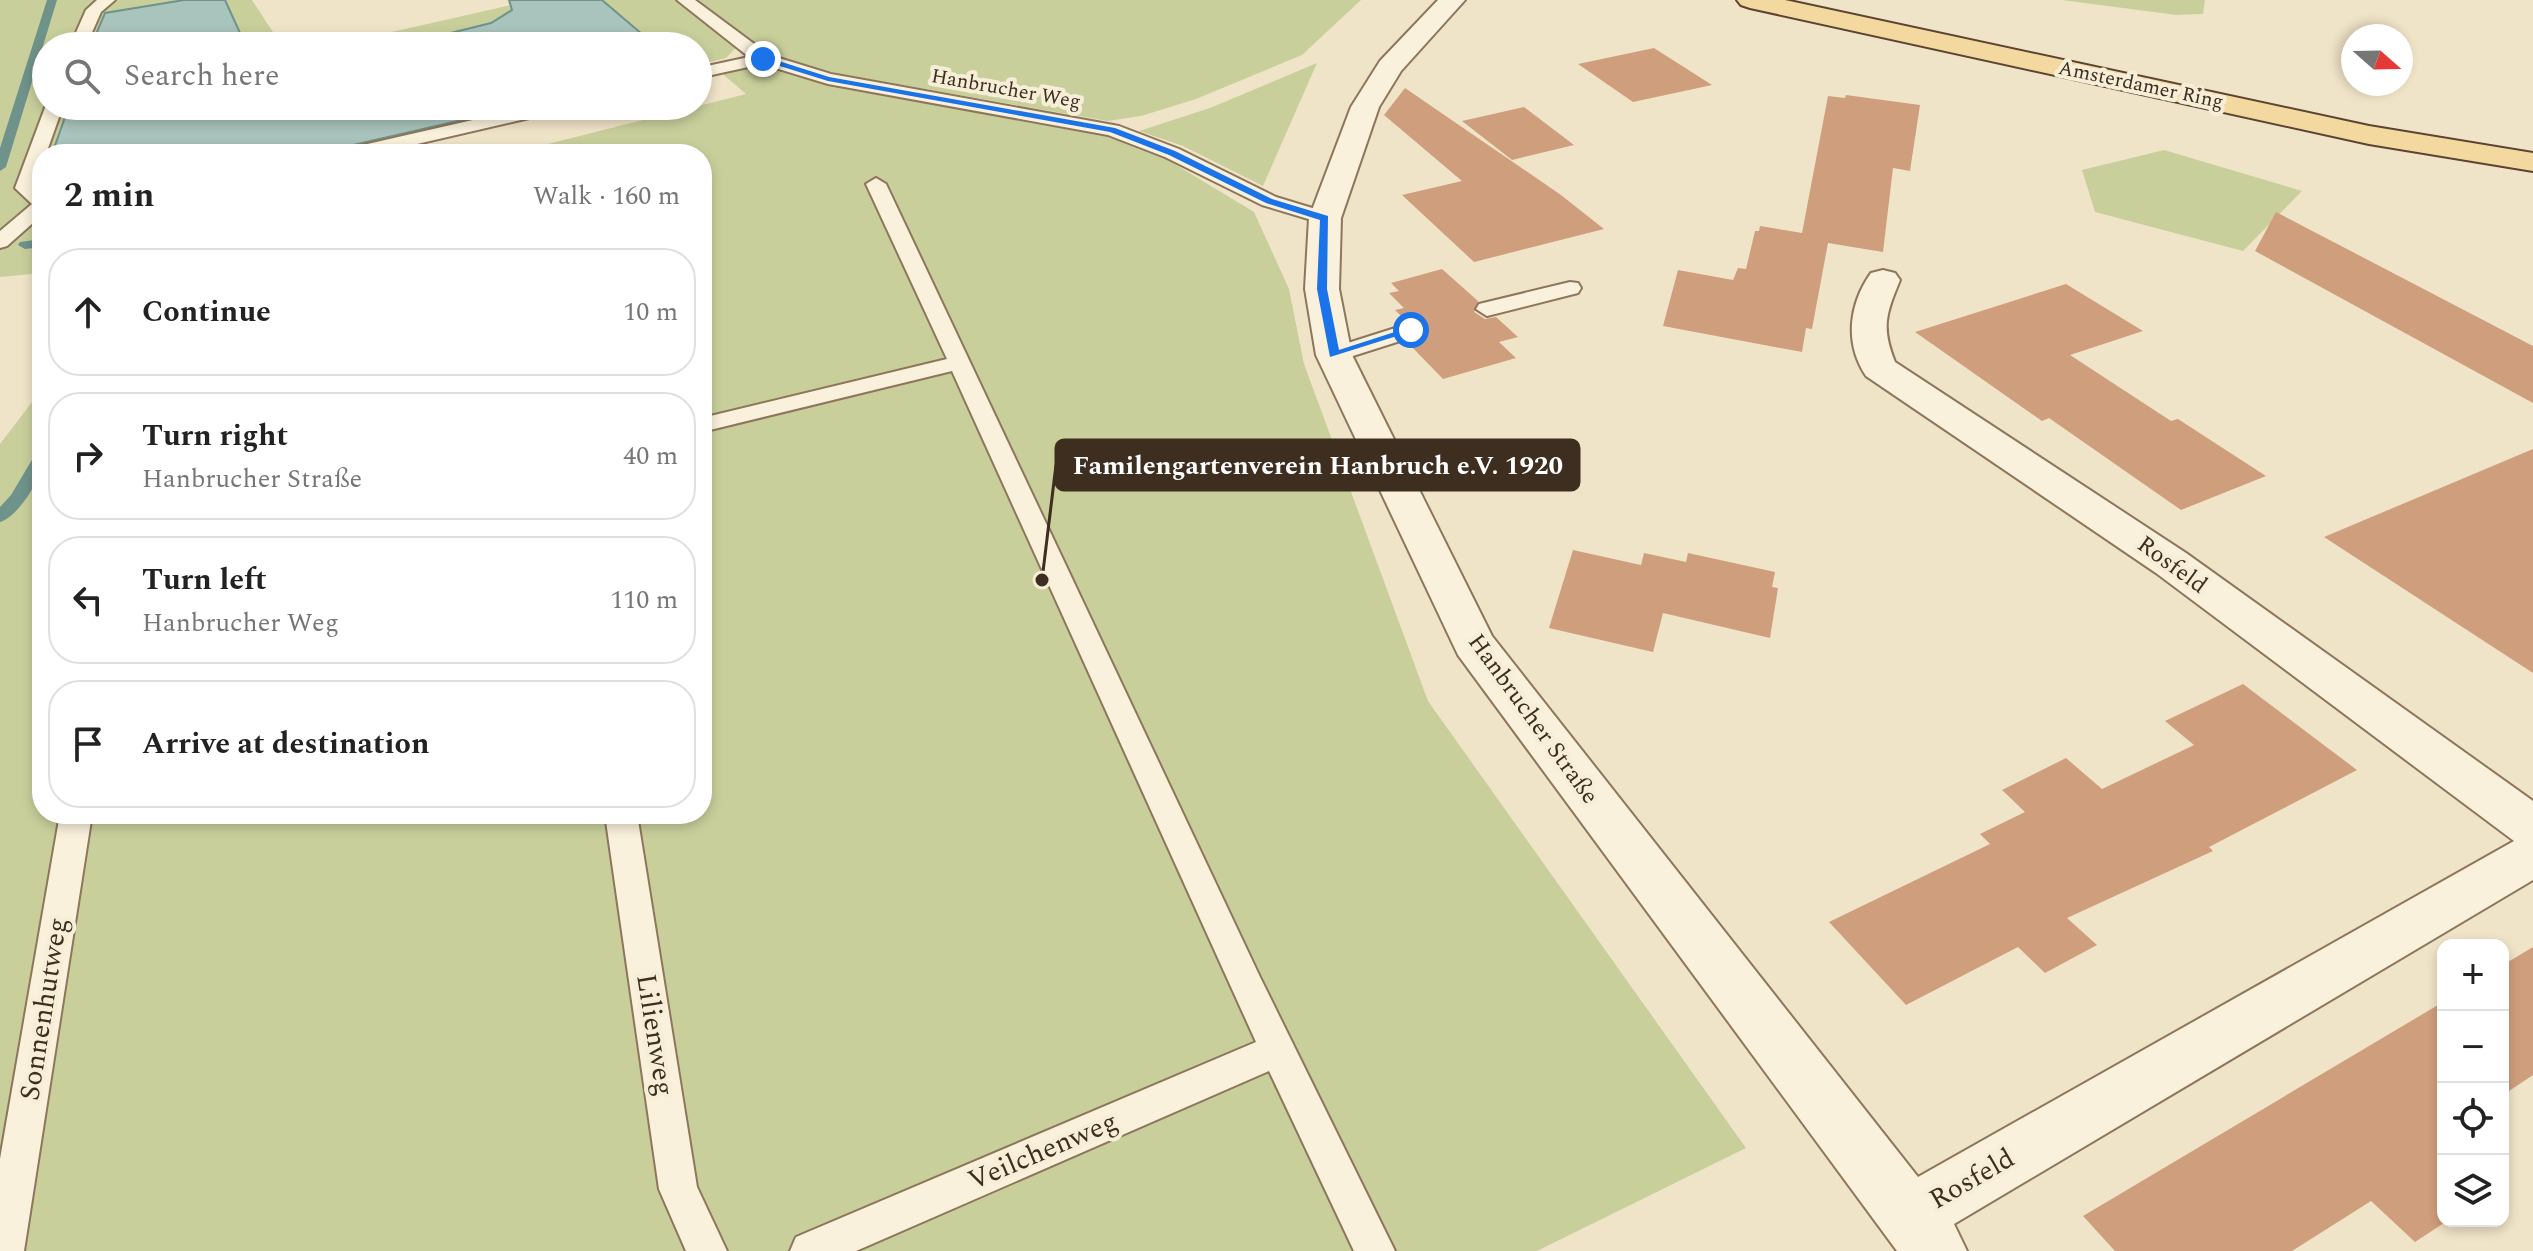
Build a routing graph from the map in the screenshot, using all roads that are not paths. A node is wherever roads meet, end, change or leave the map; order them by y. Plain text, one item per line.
1 (107, 0) edge
2 (685, 0) edge
3 (1452, 0) edge
4 (1750, 0) edge
5 (84, 32) edge
6 (763, 59) junction
7 (712, 70) edge
8 (49, 120) edge
9 (497, 120) edge
10 (41, 144) edge
11 (393, 144) edge
12 (2533, 162) edge
13 (32, 168) edge
14 (876, 184) dead end
15 (32, 194) edge
16 (32, 212) edge
17 (1325, 218) junction
18 (0, 242) edge
19 (1883, 280) dead end
20 (1570, 288) dead end
21 (1487, 309) dead end
22 (1411, 330) dead end
23 (1334, 355) junction
24 (961, 362) junction
25 (712, 423) edge
26 (74, 824) edge
27 (623, 824) edge
28 (2533, 828) edge
29 (2533, 855) edge
30 (1275, 1051) junction
31 (1923, 1233) edge
32 (4, 1251) edge
33 (707, 1251) edge
34 (810, 1251) edge
35 (1375, 1251) edge

1 - 5 lane
2 - 6 lane, Hanbrucher Weg
3 - 17 street, Hanbrucher Straße
4 - 12 main road, Amsterdamer Ring
6 - 7 lane
6 - 17 lane, Hanbrucher Weg
8 - 10 lane
9 - 11 lane
13 - 15 lane
14 - 24 lane
16 - 18 lane
17 - 23 street, Hanbrucher Straße
19 - 28 street, Rosfeld
20 - 21 lane
22 - 23 lane
23 - 31 street, Hanbrucher Straße
24 - 25 lane
24 - 30 lane
26 - 32 lane, Sonnenhutweg
27 - 33 lane, Lilienweg
29 - 31 street, Rosfeld
30 - 34 lane, Veilchenweg
30 - 35 lane

